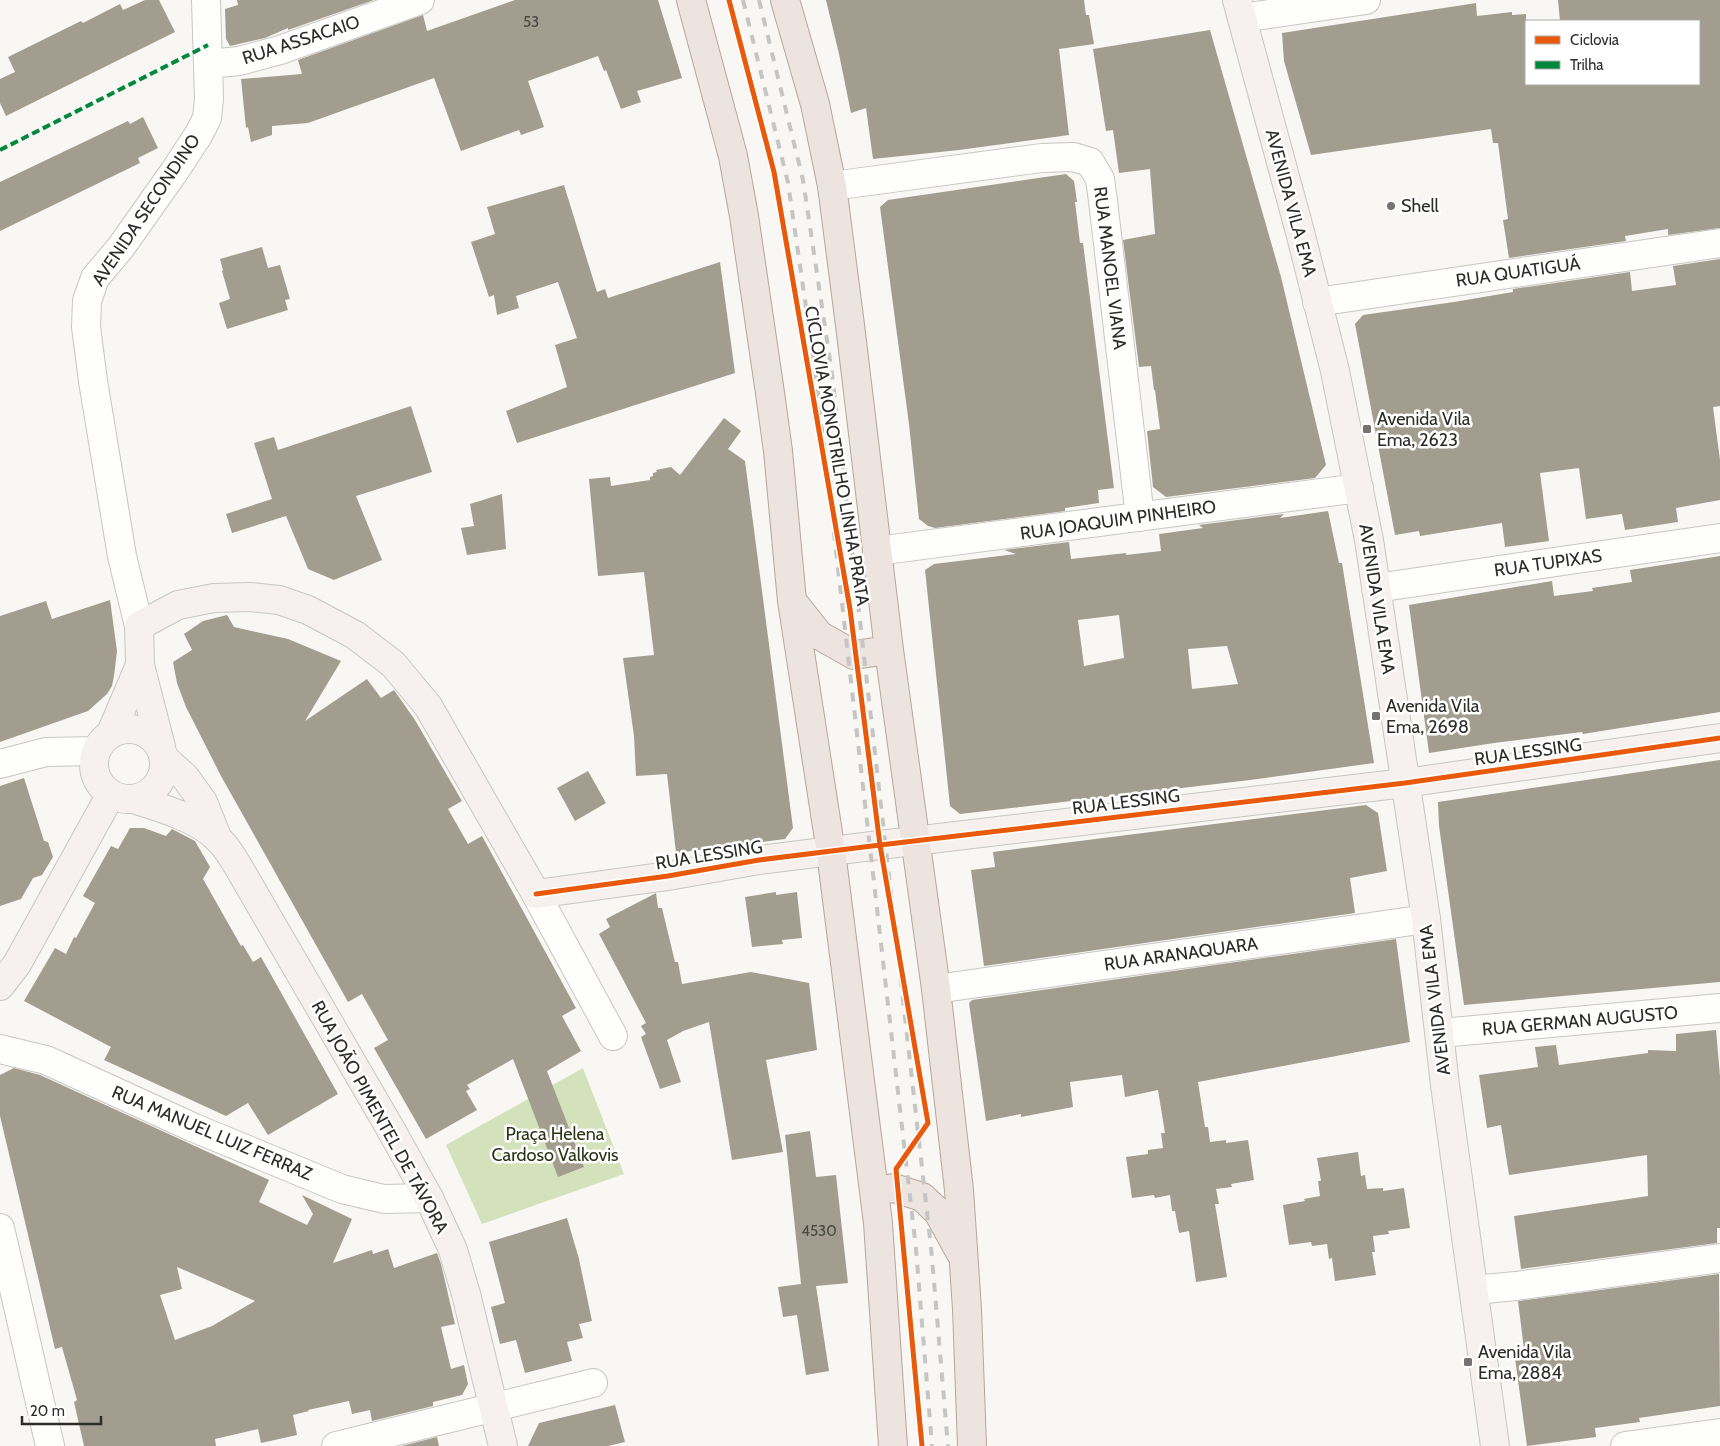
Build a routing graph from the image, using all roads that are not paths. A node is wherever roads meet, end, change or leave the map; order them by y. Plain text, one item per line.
1 (206, 0) edge
2 (420, 0) edge
3 (691, 0) edge
4 (785, 0) edge
5 (1366, 0) edge
6 (1240, 9) edge
7 (209, 64) junction
8 (832, 186) junction
9 (1720, 243) edge
10 (1317, 302) junction
11 (1359, 488) junction
12 (1140, 517) junction
13 (1720, 538) edge
14 (877, 551) junction
15 (1376, 588) junction
16 (792, 601) junction
17 (139, 626) junction
18 (889, 650) junction
19 (140, 665) junction
20 (1720, 738) edge
21 (103, 742) junction
22 (162, 753) junction
23 (0, 764) edge
24 (1405, 783) junction
25 (122, 796) junction
26 (217, 837) junction
27 (915, 842) junction
28 (831, 852) junction
29 (536, 894) junction
30 (1426, 920) junction
31 (0, 986) edge
32 (936, 989) junction
33 (1720, 1008) edge
34 (1440, 1033) junction
35 (613, 1036) dead end
36 (0, 1049) edge
37 (874, 1191) junction
38 (429, 1198) junction
39 (0, 1228) edge
40 (1720, 1258) edge
41 (964, 1260) junction
42 (4, 1270) edge
43 (1474, 1290) junction
44 (593, 1383) dead end
45 (494, 1407) junction
46 (1720, 1433) edge
47 (50, 1446) edge
48 (336, 1446) edge
49 (503, 1446) edge
50 (893, 1446) edge
51 (972, 1446) edge
52 (1495, 1446) edge
53 (1625, 1446) edge

1 - 7 street, AVENIDA SECONDINO
2 - 7 street, RUA ASSACAIO
3 - 16 main road
4 - 8 main road
5 - 6 street
6 - 10 street, AVENIDA VILA EMA
7 - 17 street, AVENIDA SECONDINO
8 - 12 street, RUA MANOEL VIANA
8 - 14 main road
9 - 10 street, RUA QUATIGUÁ
10 - 11 street, AVENIDA VILA EMA
11 - 12 street, RUA JOAQUIM PINHEIRO
11 - 15 street, AVENIDA VILA EMA
12 - 14 street, RUA JOAQUIM PINHEIRO
13 - 15 street, RUA TUPIXAS
14 - 18 main road
15 - 24 street, AVENIDA VILA EMA
16 - 18 main road
16 - 28 main road
17 - 19 street
17 - 29 street
18 - 27 main road
19 - 21 street
19 - 22 street
20 - 24 street, RUA LESSING
21 - 22 street
21 - 23 street
21 - 25 street
22 - 25 street
22 - 26 street, RUA JOÃO PIMENTEL DE TÁVORA
24 - 27 street, RUA LESSING
24 - 30 street, AVENIDA VILA EMA
25 - 26 street, RUA JOÃO PIMENTEL DE TÁVORA
25 - 31 street
26 - 38 street, RUA JOÃO PIMENTEL DE TÁVORA
27 - 28 street, RUA LESSING
27 - 32 main road
28 - 29 street, RUA LESSING
28 - 37 main road
29 - 35 street
30 - 32 street, RUA ARANAQUARA
30 - 34 street, AVENIDA VILA EMA
32 - 41 main road
33 - 34 street, RUA GERMAN AUGUSTO
34 - 43 street, AVENIDA VILA EMA
36 - 38 street, RUA MANUEL LUIZ FERRAZ
37 - 41 main road
37 - 50 main road
38 - 45 street, RUA JOÃO PIMENTEL DE TÁVORA
39 - 42 street
40 - 43 street
41 - 51 main road
42 - 47 street
43 - 52 street, AVENIDA VILA EMA
44 - 45 street
45 - 48 street
45 - 49 street, RUA JOÃO PIMENTEL DE TÁVORA
46 - 53 street

